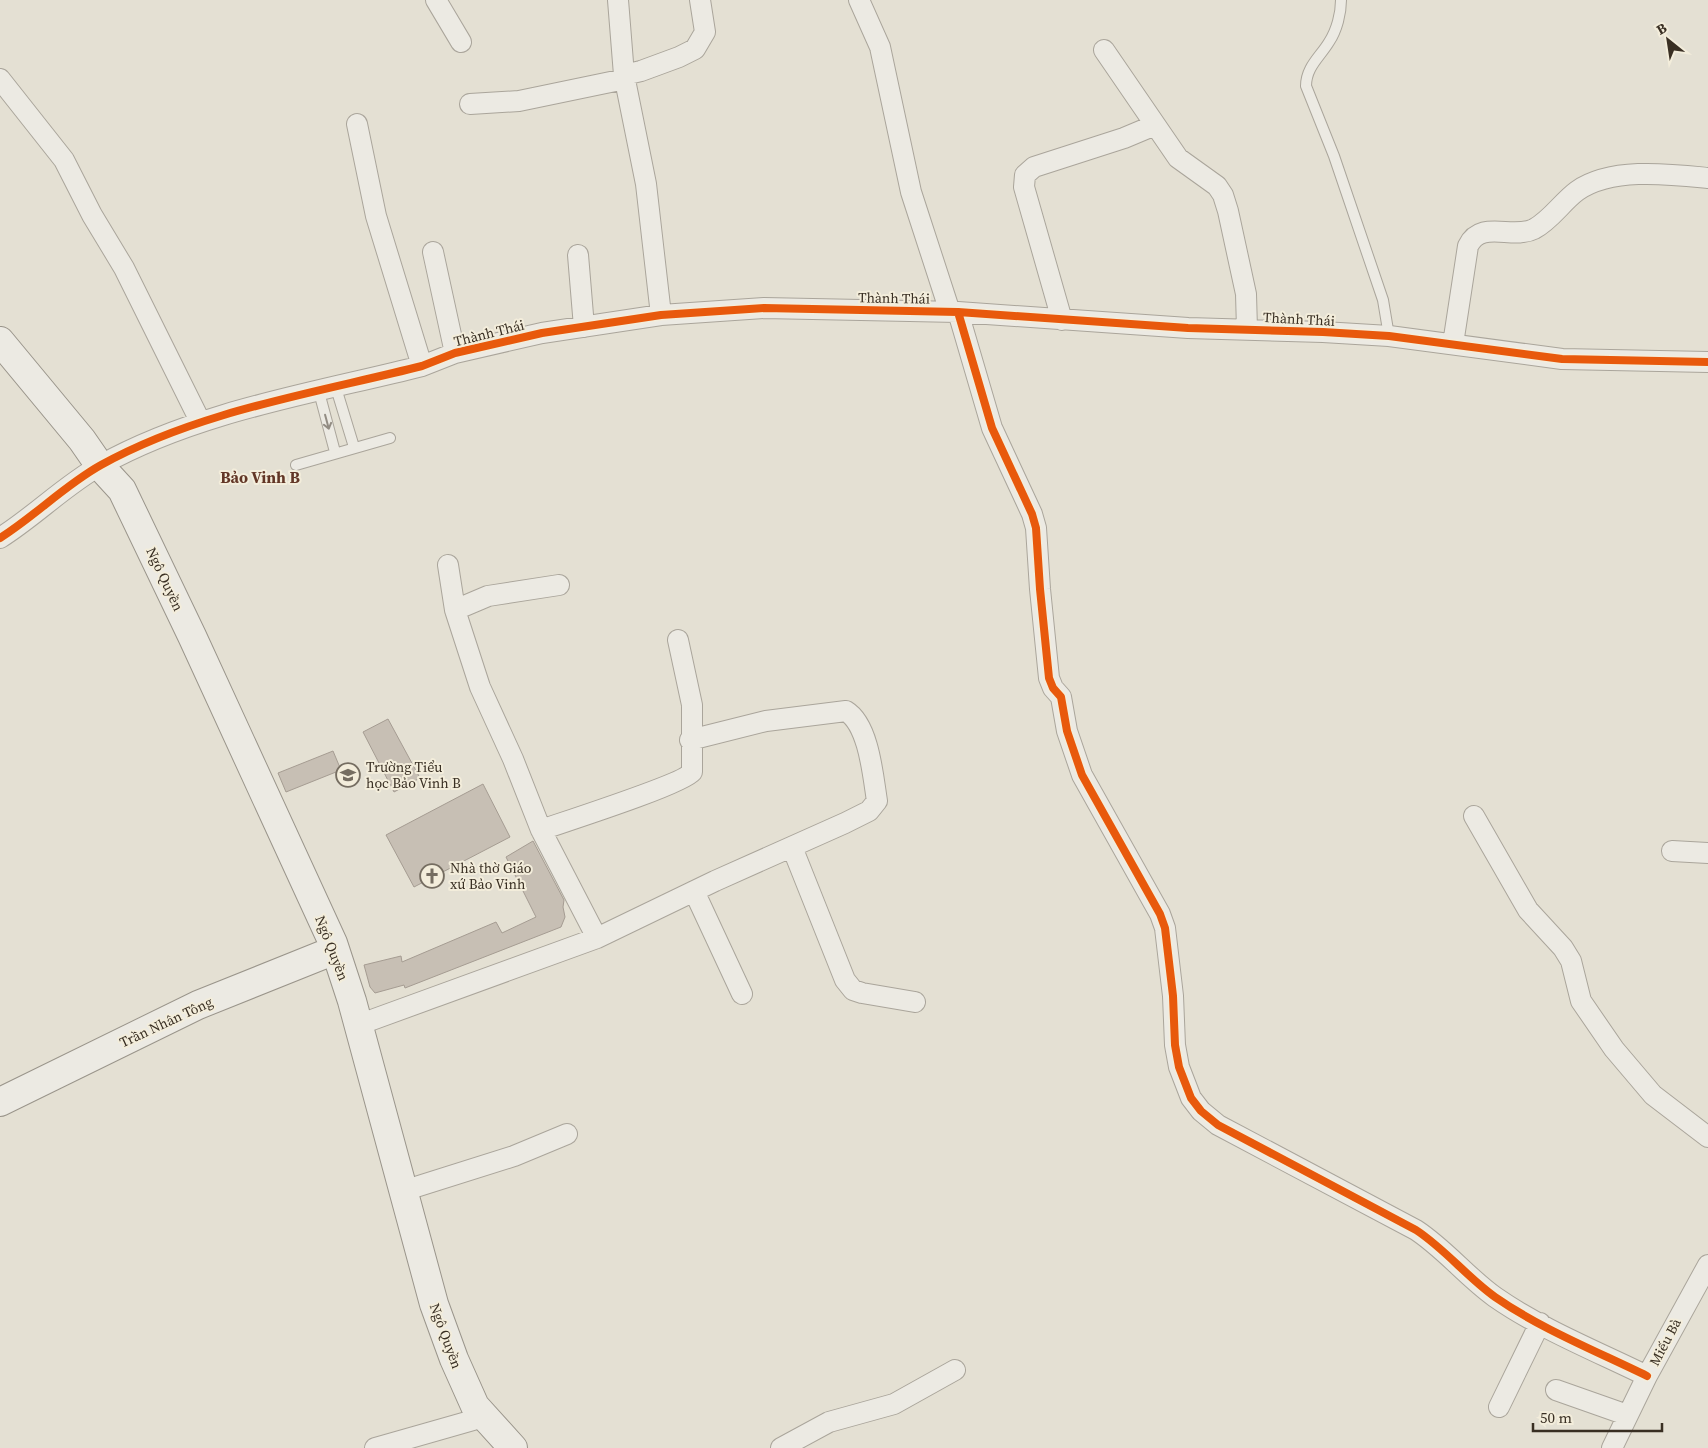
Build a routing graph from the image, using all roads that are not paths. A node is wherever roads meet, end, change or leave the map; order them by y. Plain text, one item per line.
1 (436, 0) edge
2 (618, 0) edge
3 (700, 0) edge
4 (859, 0) edge
5 (1341, 0) edge
6 (461, 42) dead end
7 (1104, 50) dead end
8 (624, 77) junction
9 (0, 79) edge
10 (470, 104) dead end
11 (357, 124) dead end
12 (1155, 125) junction
13 (1708, 178) edge
14 (433, 252) dead end
15 (578, 255) dead end
16 (954, 312) junction
17 (662, 315) junction
18 (1062, 320) junction
19 (584, 327) junction
20 (1247, 329) junction
21 (1389, 336) junction
22 (0, 342) edge
23 (1453, 344) junction
24 (455, 354) junction
25 (1708, 362) edge
26 (422, 366) junction
27 (327, 390) junction
28 (200, 421) junction
29 (390, 438) dead end
30 (354, 447) junction
31 (335, 452) junction
32 (296, 465) dead end
33 (100, 466) junction
34 (0, 538) edge
35 (448, 565) dead end
36 (559, 585) dead end
37 (455, 610) junction
38 (678, 640) dead end
39 (690, 740) junction
40 (1474, 816) dead end
41 (541, 830) junction
42 (792, 847) junction
43 (1672, 851) dead end
44 (1708, 853) edge
45 (694, 891) junction
46 (597, 938) junction
47 (335, 950) junction
48 (742, 994) dead end
49 (916, 1002) dead end
50 (358, 1025) junction
51 (0, 1102) edge
52 (567, 1134) dead end
53 (1708, 1137) edge
54 (403, 1191) junction
55 (1708, 1265) edge
56 (1540, 1323) junction
57 (954, 1370) dead end
58 (1647, 1376) junction
59 (1556, 1390) dead end
60 (1500, 1407) dead end
61 (1627, 1415) junction
62 (484, 1417) junction
63 (375, 1448) edge
64 (513, 1448) edge
65 (781, 1448) edge
66 (1612, 1448) edge

1 - 6 street
2 - 8 street
3 - 8 street
4 - 16 street
5 - 21 lane
7 - 12 street
8 - 10 street
8 - 17 street
9 - 28 street
11 - 26 street
12 - 18 street
12 - 20 street
13 - 23 street
14 - 24 street
15 - 19 street
16 - 17 street, Thành Thái
16 - 18 street, Thành Thái
16 - 56 street
17 - 19 street, Thành Thái
18 - 20 street, Thành Thái
19 - 24 street, Thành Thái
20 - 21 street, Thành Thái
21 - 23 street, Thành Thái
22 - 33 street, Ngô Quyền
23 - 25 street, Thành Thái
24 - 26 street, Thành Thái
26 - 27 street, Thành Thái
27 - 28 street, Thành Thái
27 - 30 lane
27 -> 31 lane
28 - 33 street, Thành Thái
29 - 30 lane
30 - 31 lane
31 - 32 lane
33 - 34 street, Thành Thái
33 - 47 street, Ngô Quyền
35 - 37 street
36 - 37 street
37 - 41 street
38 - 39 street
39 - 41 street
39 - 42 street
40 - 53 street
41 - 46 street
42 - 45 street
42 - 49 street
43 - 44 street
45 - 46 street
45 - 48 street
46 - 50 street
47 - 50 street, Ngô Quyền
47 - 51 street, Trần Nhân Tông
50 - 54 street, Ngô Quyền
52 - 54 street
54 - 62 street, Ngô Quyền
55 - 58 street, Miếu Bà
56 - 58 street
56 - 60 street
57 - 65 street
58 - 61 street, Miếu Bà
59 - 61 street
61 - 66 street, Miếu Bà
62 - 63 street
62 - 64 street, Ngô Quyền

